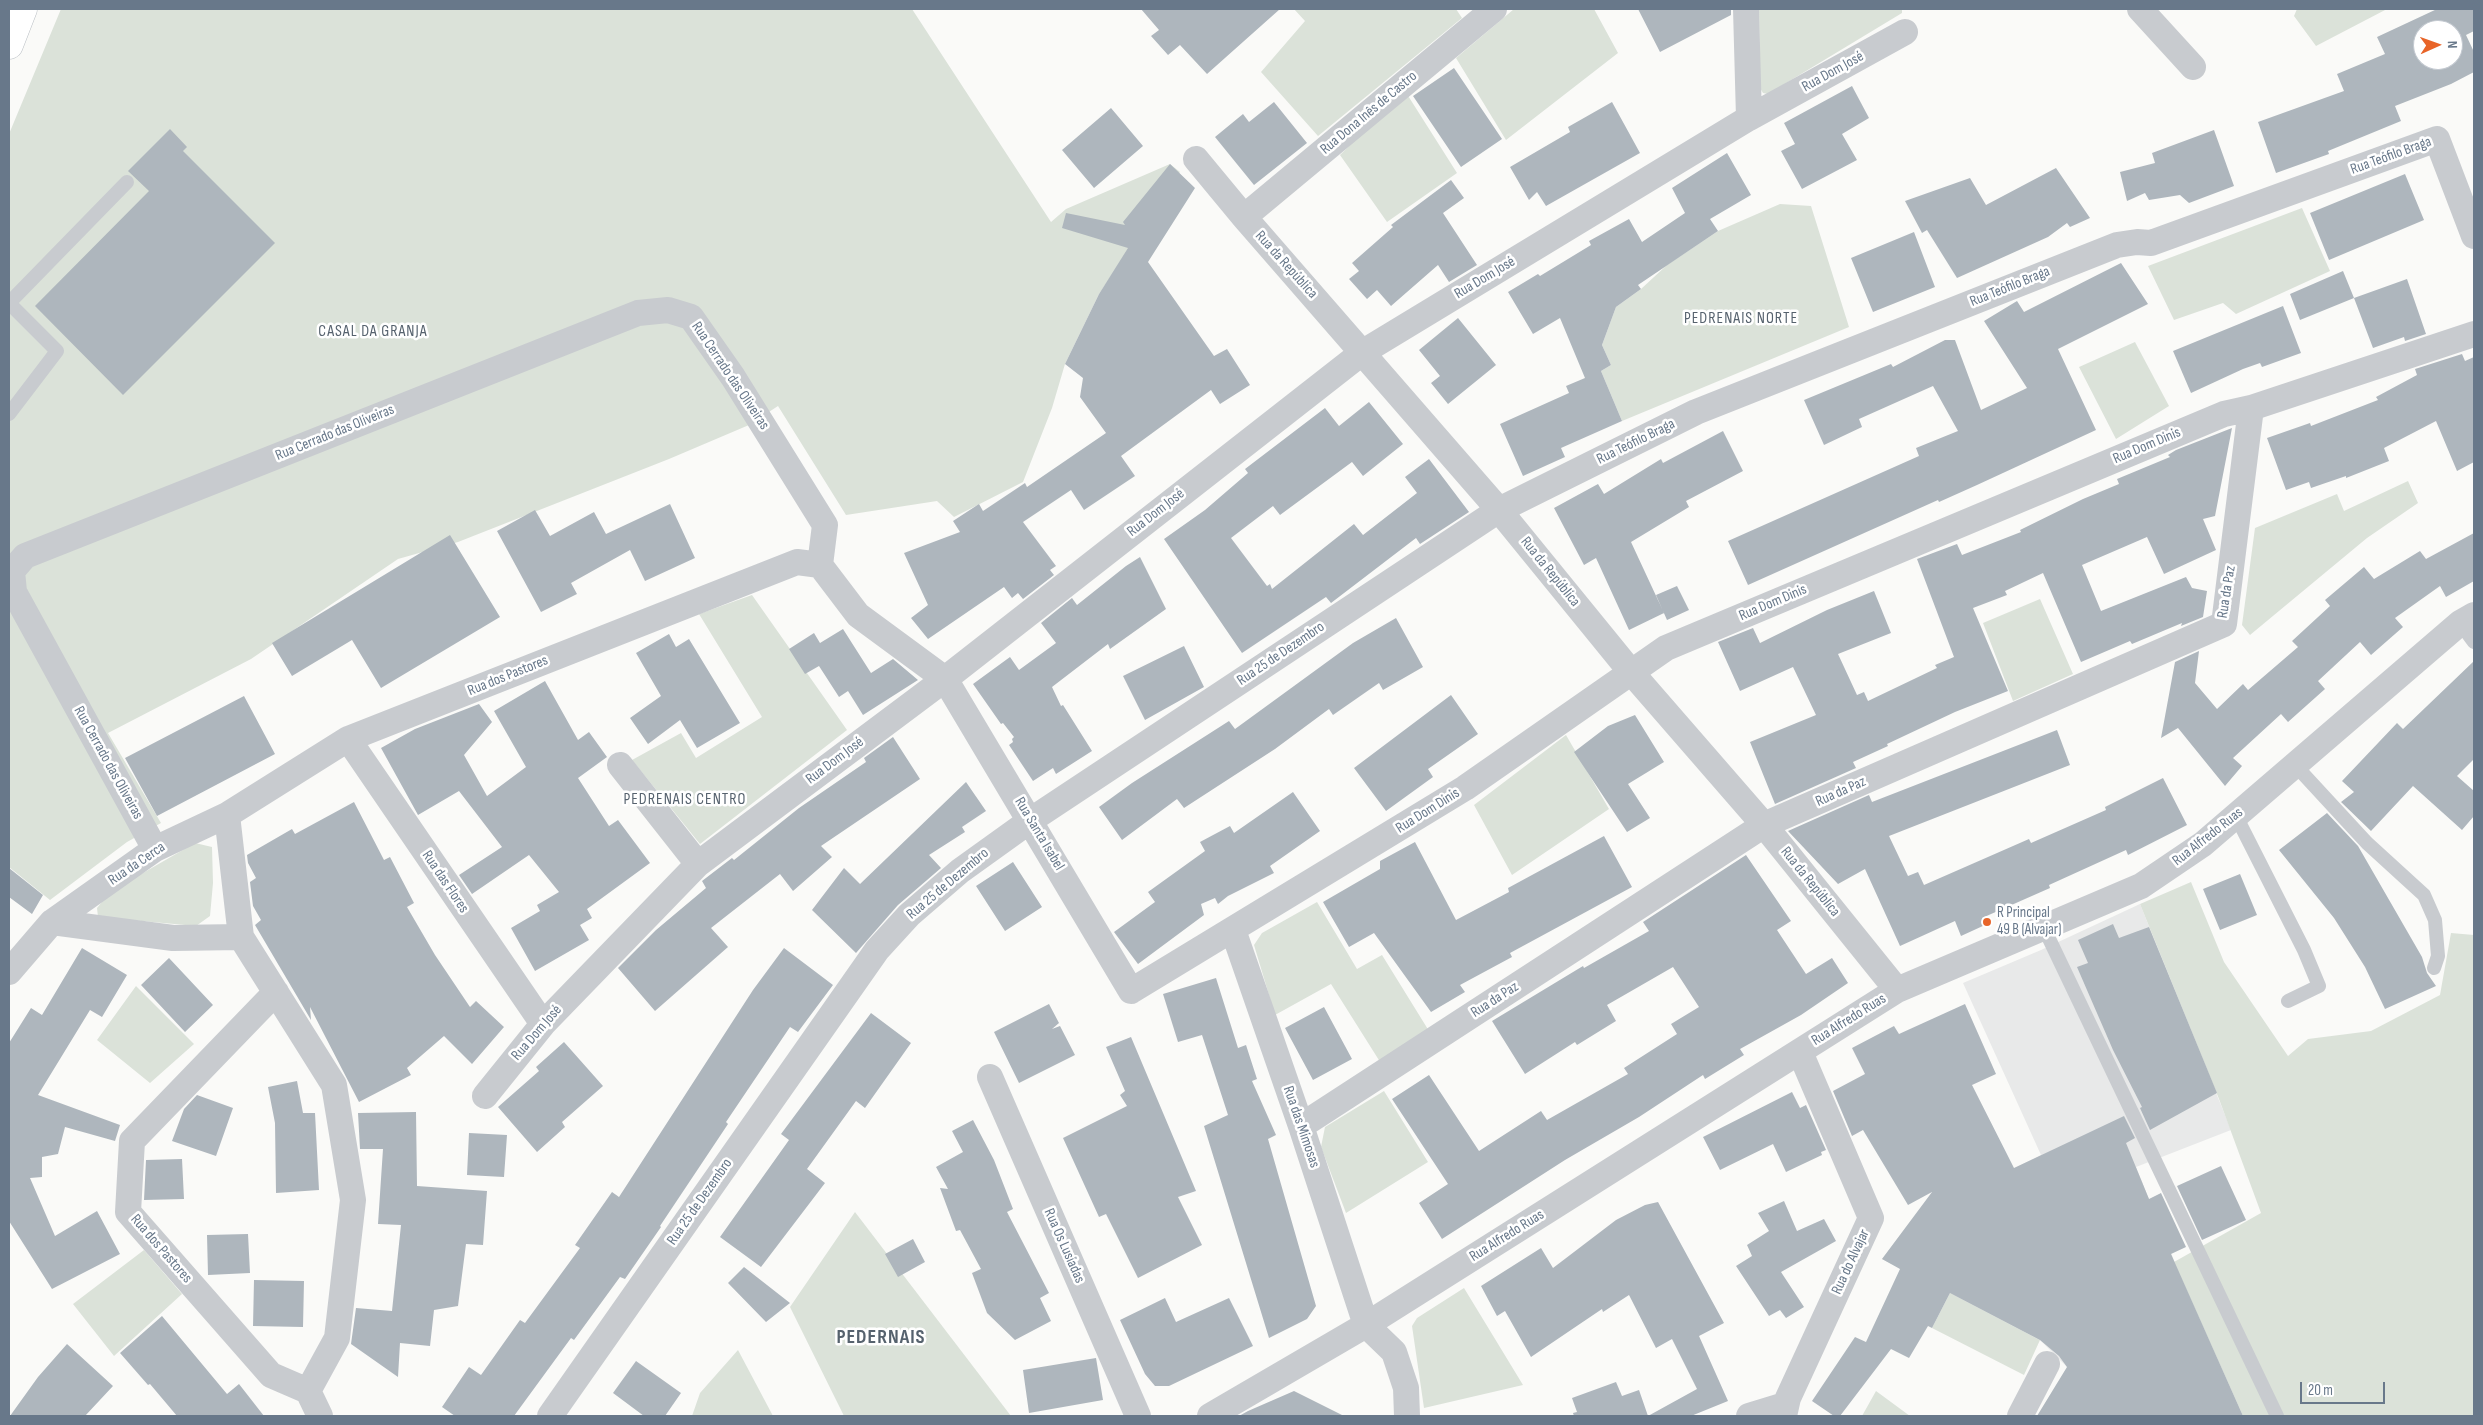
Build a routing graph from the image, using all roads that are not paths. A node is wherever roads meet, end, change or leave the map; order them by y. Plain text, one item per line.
1 (24, 9) edge
2 (1494, 9) edge
3 (1746, 9) edge
4 (2140, 9) edge
5 (1906, 32) dead end
6 (9, 45) edge
7 (2192, 67) dead end
8 (1749, 118) junction
9 (1196, 159) dead end
10 (127, 182) dead end
11 (1244, 217) junction
12 (2474, 236) edge
13 (9, 303) edge
14 (2474, 334) edge
15 (1363, 352) junction
16 (2251, 408) junction
17 (9, 414) edge
18 (1499, 510) junction
19 (820, 565) junction
20 (2470, 627) edge
21 (1631, 672) junction
22 (945, 678) junction
23 (348, 739) junction
24 (620, 765) dead end
25 (2295, 765) junction
26 (227, 815) junction
27 (2236, 816) junction
28 (1031, 820) junction
29 (1764, 825) junction
30 (155, 849) junction
31 (698, 864) junction
32 (52, 922) junction
33 (2043, 926) junction
34 (1233, 930) junction
35 (241, 938) junction
36 (2434, 968) dead end
37 (9, 972) edge
38 (1131, 990) joint
39 (1897, 990) junction
40 (276, 992) junction
41 (2288, 1001) dead end
42 (543, 1024) junction
43 (1800, 1052) junction
44 (990, 1077) dead end
45 (485, 1096) dead end
46 (1301, 1126) junction
47 (1366, 1325) junction
48 (2047, 1364) dead end
49 (308, 1390) junction
50 (1785, 1411) edge
51 (320, 1416) edge
52 (550, 1416) edge
53 (1138, 1416) edge
54 (1210, 1416) edge
55 (1407, 1416) edge
56 (1749, 1416) edge
57 (2020, 1416) edge
58 (2277, 1416) edge

1 - 6 street
2 - 11 street, Rua Dona Inês de Castro
3 - 8 street
4 - 7 street
5 - 8 street, Rua Dom José
8 - 15 street, Rua Dom José
9 - 11 street, Rua da República
10 - 13 lane
11 - 15 street, Rua da República
12 - 18 street, Rua Teófilo Braga
13 - 17 lane
14 - 16 street, Rua Dom Dinis
15 - 18 street, Rua da República
15 - 22 street, Rua Dom José
16 - 21 street, Rua Dom Dinis
16 - 29 street, Rua da Paz
18 - 21 street, Rua da República
18 - 28 street, Rua 25 de Dezembro
19 - 22 street
19 - 23 street, Rua dos Pastores
19 - 30 street, Rua Cerrado das Oliveiras
20 - 25 street, Rua Alfredo Ruas
21 - 29 street, Rua da República
21 - 34 street, Rua Dom Dinis
22 - 28 street, Rua Santa Isabel
22 - 31 street, Rua Dom José
23 - 26 street, Rua dos Pastores
23 - 42 street, Rua das Flores
24 - 31 street
25 - 27 street, Rua Alfredo Ruas
25 - 36 lane
26 - 30 street, Rua da Cerca
26 - 35 street
27 - 33 street, Rua Alfredo Ruas
27 - 41 lane
28 - 38 street, Rua Santa Isabel
28 - 52 street, Rua 25 de Dezembro
29 - 39 street, Rua da República
29 - 46 street, Rua da Paz
30 - 32 street, Rua da Cerca
31 - 42 street, Rua Dom José
32 - 35 street
32 - 37 street, Rua da Cerca
33 - 39 street, Rua Alfredo Ruas
33 - 58 lane
34 - 38 street, Rua Dom Dinis
34 - 46 street, Rua das Mimosas
35 - 40 street
39 - 43 street, Rua Alfredo Ruas
40 - 49 street
40 - 49 street, Rua dos Pastores
42 - 45 street, Rua Dom José
43 - 47 street, Rua Alfredo Ruas
43 - 50 street, Rua do Alvajar
44 - 53 street, Rua Os Lusíadas
46 - 47 street, Rua das Mimosas
47 - 54 street, Rua Alfredo Ruas
47 - 55 street
48 - 57 street
49 - 51 street
50 - 56 street

